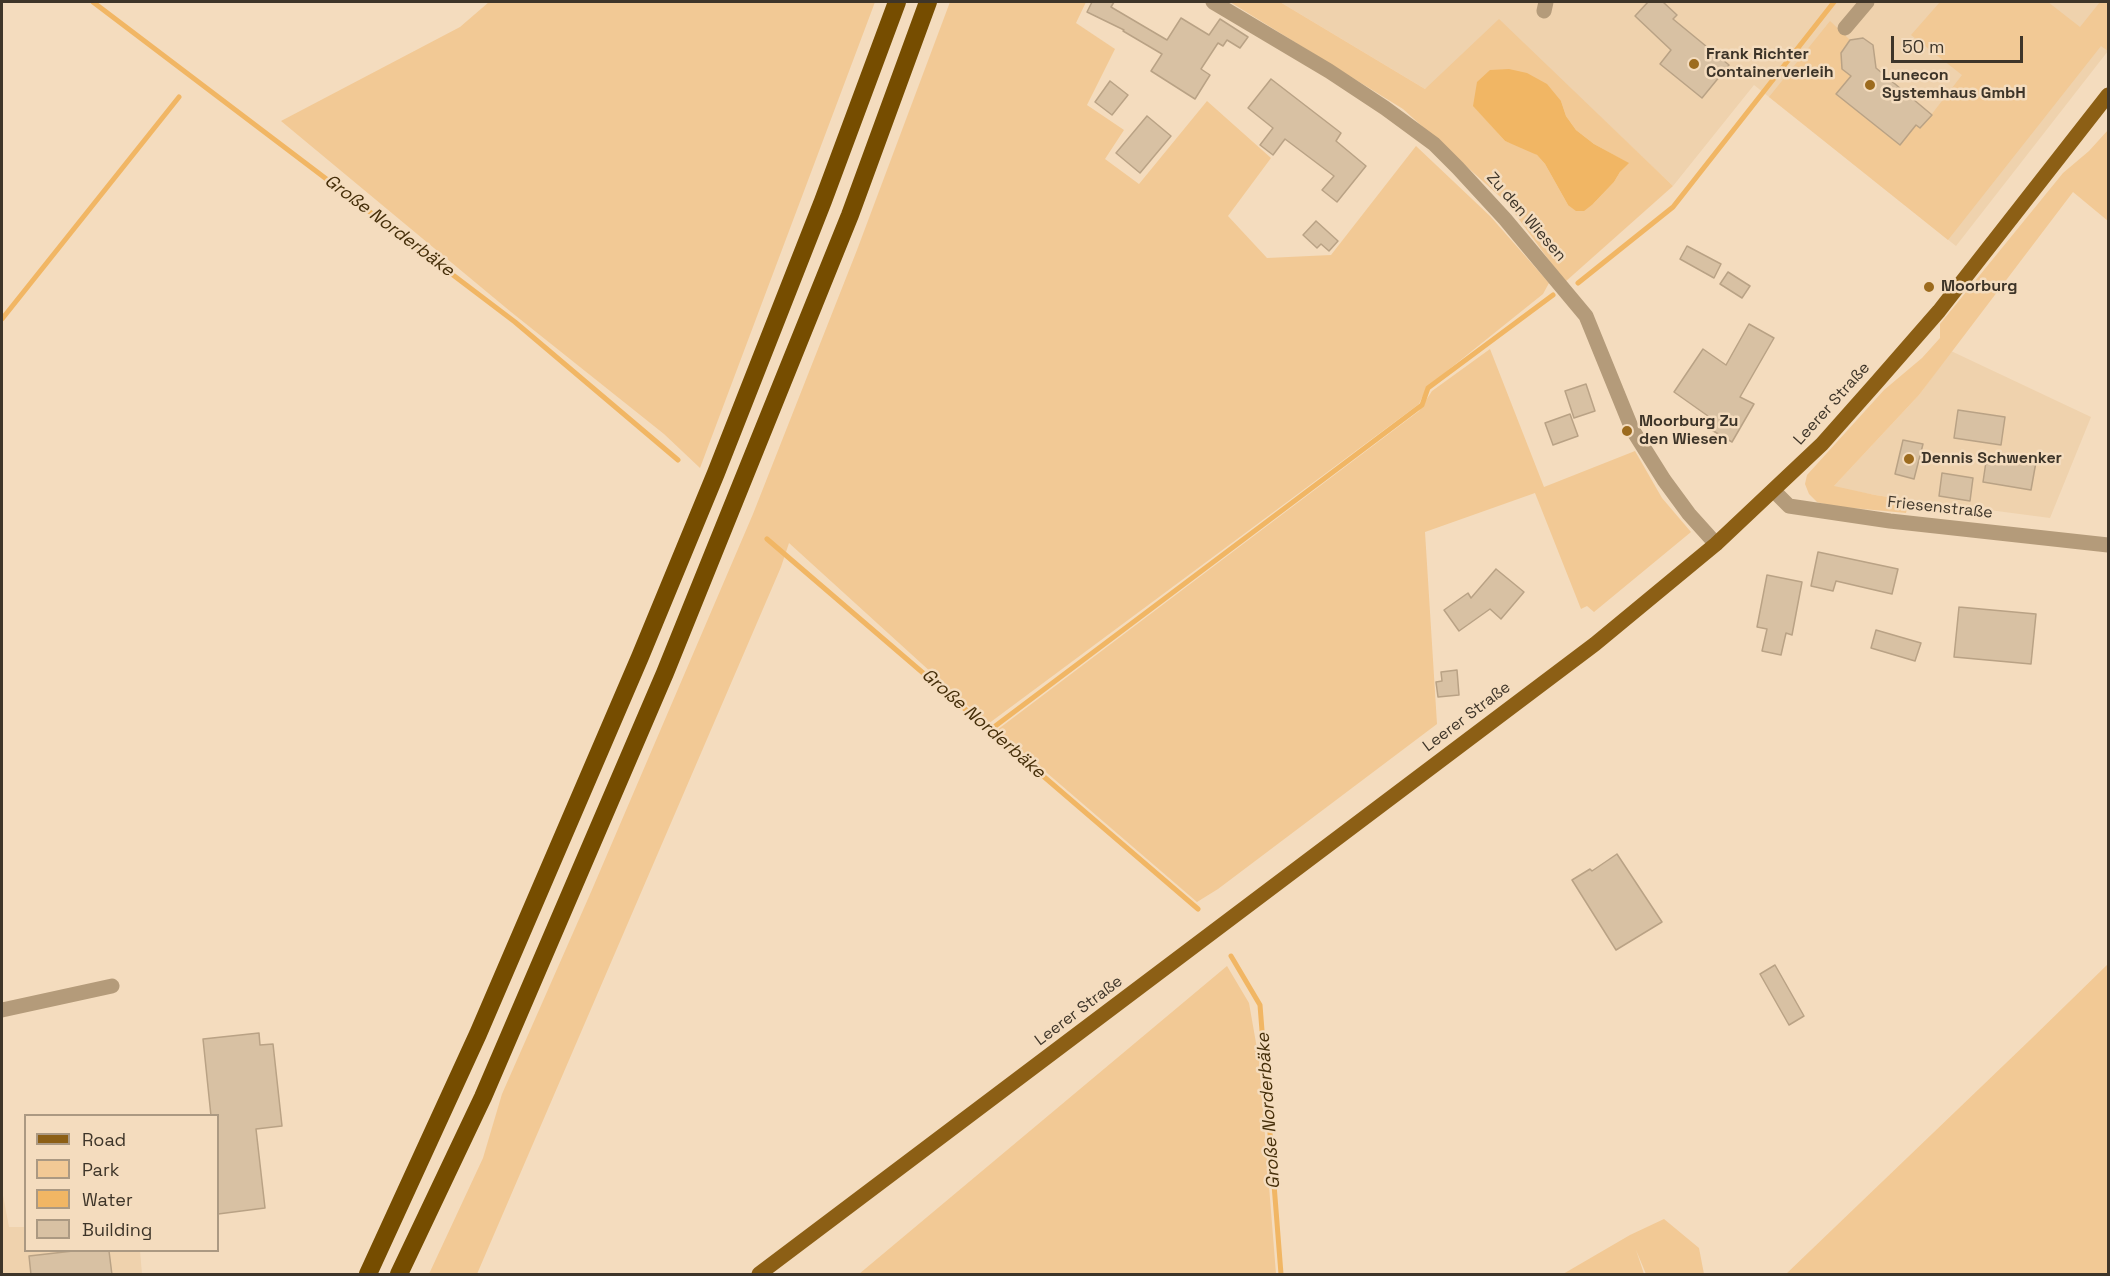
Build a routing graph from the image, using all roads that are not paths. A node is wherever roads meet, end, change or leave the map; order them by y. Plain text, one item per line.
1 (897, 2) edge
2 (928, 2) edge
3 (1213, 2) edge
4 (1867, 2) edge
5 (1845, 28) dead end
6 (2109, 95) edge
7 (1774, 491) junction
8 (1716, 544) junction
9 (2109, 545) edge
10 (112, 986) dead end
11 (2, 1010) edge
12 (368, 1275) edge
13 (399, 1275) edge
14 (759, 1275) edge

1 - 12 highway
2 - 13 highway
3 - 8 street, Zu den Wiesen
4 - 5 street
6 - 7 main road, Leerer Straße
7 - 8 main road, Leerer Straße
7 - 9 street, Friesenstraße
8 - 14 main road, Leerer Straße
10 - 11 street

